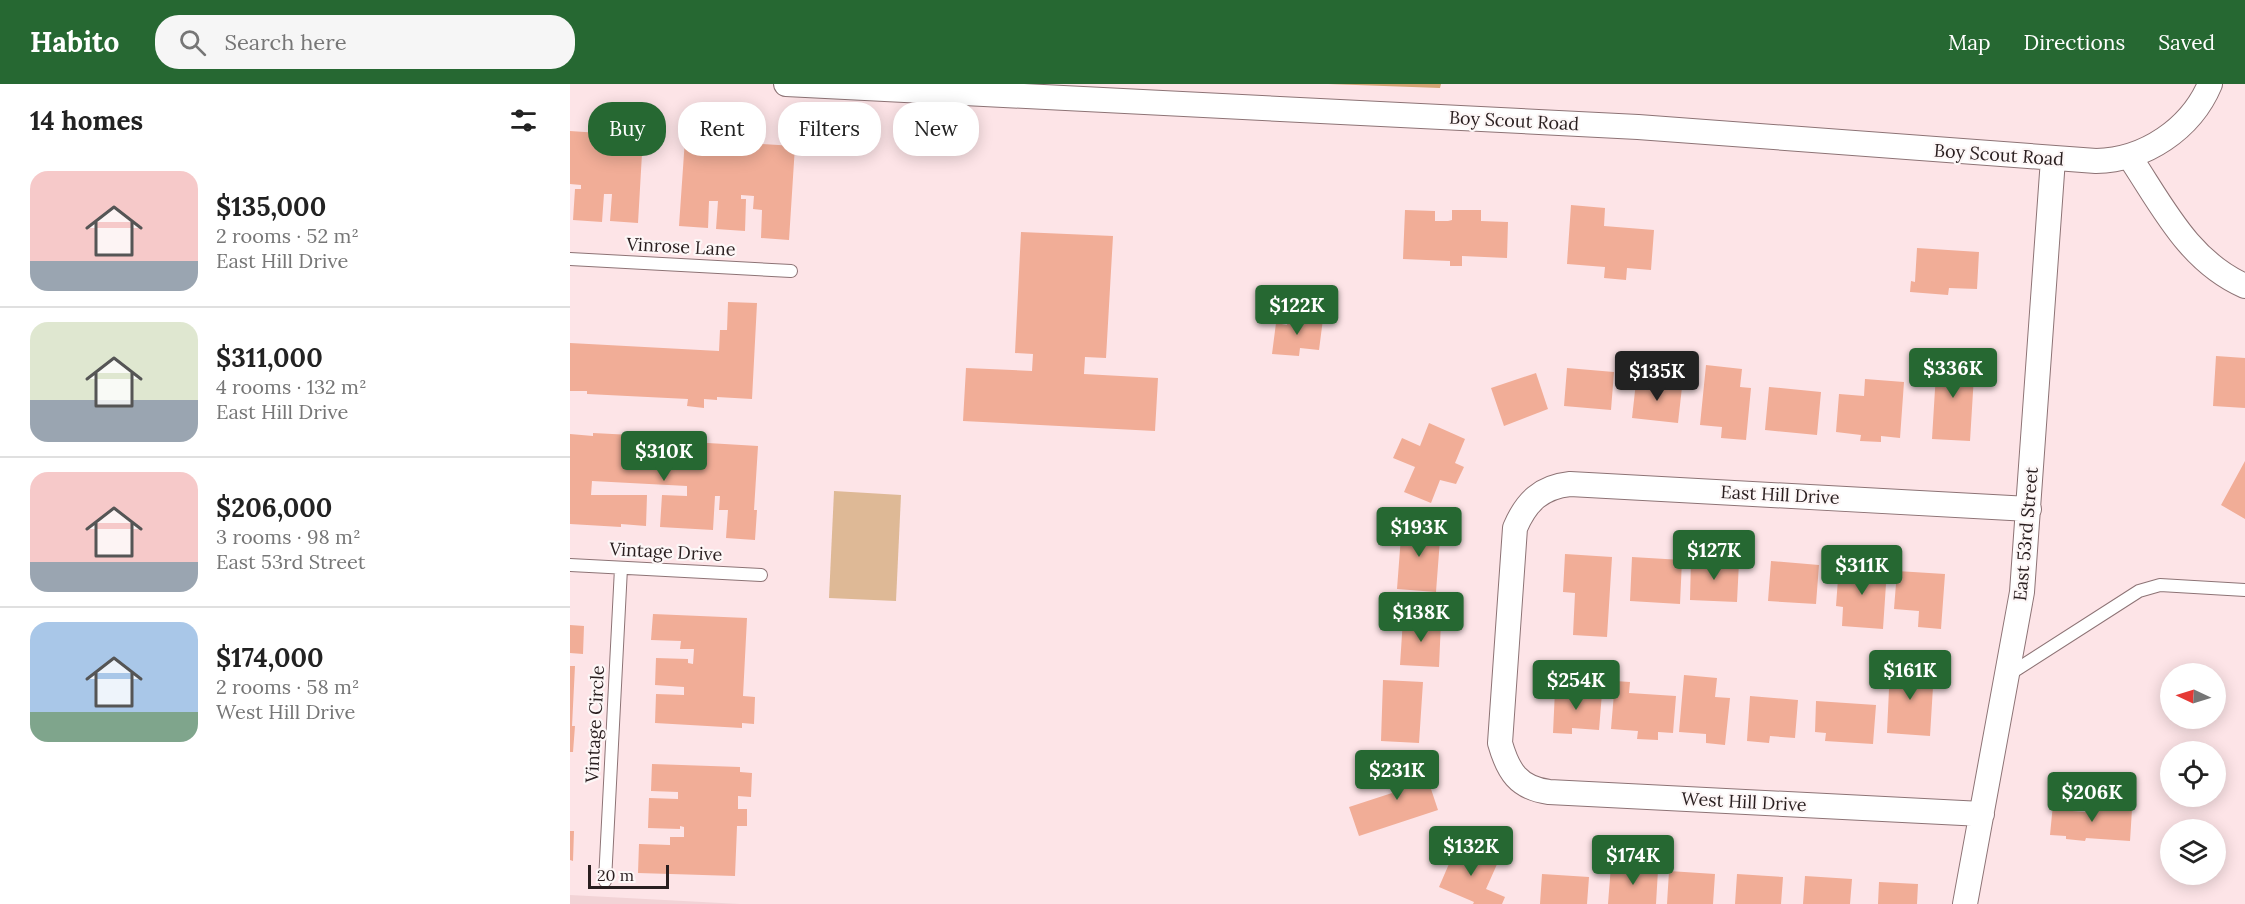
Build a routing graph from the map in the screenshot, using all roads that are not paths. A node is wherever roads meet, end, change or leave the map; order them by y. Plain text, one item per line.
1 (786, 84) edge
2 (2210, 84) edge
3 (2129, 156) junction
4 (2053, 159) junction
5 (570, 259) edge
6 (791, 271) dead end
7 (2245, 286) edge
8 (2029, 509) junction
9 (570, 566) edge
10 (621, 568) junction
11 (761, 575) dead end
12 (2245, 590) edge
13 (2007, 675) junction
14 (1512, 772) joint
15 (1982, 814) junction
16 (605, 881) dead end
17 (1965, 904) edge

1 - 4 street, Boy Scout Road
2 - 3 street, Boy Scout Road
3 - 4 street, Boy Scout Road
3 - 7 street
4 - 8 street, East 53rd Street
5 - 6 lane, Vinrose Lane
8 - 13 street, East 53rd Street
8 - 14 street, East Hill Drive
9 - 10 lane, Vintage Drive
10 - 11 lane, Vintage Drive
10 - 16 lane, Vintage Circle
12 - 13 lane
13 - 15 street, East 53rd Street
14 - 15 street, West Hill Drive
15 - 17 street, East 53rd Street

